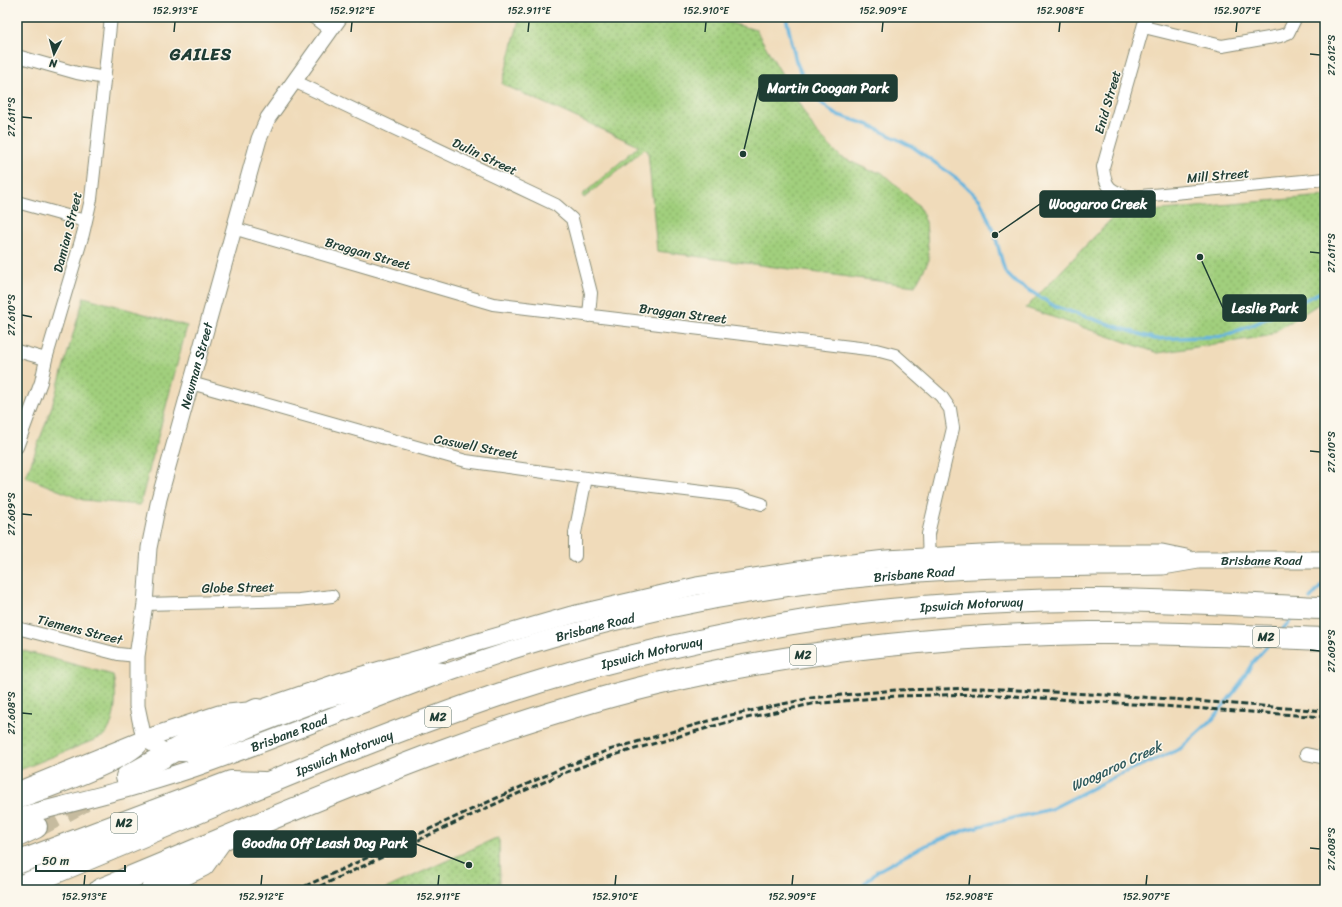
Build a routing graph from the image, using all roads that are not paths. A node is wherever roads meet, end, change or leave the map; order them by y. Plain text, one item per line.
1 (111, 17) edge
2 (313, 17) edge
3 (340, 17) edge
4 (1296, 17) edge
5 (1145, 22) edge
6 (330, 30) junction
7 (17, 56) edge
8 (105, 78) junction
9 (294, 81) junction
10 (1325, 179) edge
11 (1114, 192) joint
12 (17, 202) edge
13 (85, 221) junction
14 (233, 228) junction
15 (589, 316) junction
16 (17, 351) edge
17 (46, 359) junction
18 (191, 384) junction
19 (17, 447) edge
20 (586, 478) junction
21 (762, 504) dead end
22 (575, 556) dead end
23 (1325, 560) edge
24 (929, 564) junction
25 (332, 596) dead end
26 (145, 604) junction
27 (1325, 608) edge
28 (17, 628) edge
29 (1325, 639) edge
30 (137, 656) junction
31 (449, 671) junction
32 (257, 710) junction
33 (144, 740) junction
34 (168, 753) junction
35 (1306, 754) dead end
36 (1325, 758) edge
37 (127, 777) dead end
38 (269, 784) junction
39 (17, 791) edge
40 (17, 800) edge
41 (17, 817) edge
42 (221, 840) junction
43 (17, 863) edge
44 (17, 888) edge
45 (100, 890) edge
46 (152, 890) edge

1 - 8 street, Damian Street
2 - 6 street
3 - 6 street, Newman Street
4 - 5 street
5 - 11 street, Enid Street
6 - 9 street, Newman Street
7 - 8 street
8 - 13 street, Damian Street
9 - 14 street, Newman Street
9 - 15 street, Dulin Street
10 - 11 street, Mill Street
12 - 13 street
13 - 17 street, Damian Street
14 - 15 street, Braggan Street
14 - 18 street, Newman Street
15 - 24 street, Braggan Street
16 - 17 street
17 - 19 street, Damian Street
18 - 20 street, Caswell Street
18 - 26 street, Newman Street
20 - 21 street, Caswell Street
20 - 22 street
23 - 24 main road, Brisbane Road
24 - 31 main road, Brisbane Road
24 - 32 main road, Brisbane Road
25 - 26 street, Globe Street
26 - 30 street, Newman Street
27 - 38 highway, Ipswich Motorway / M2
28 - 30 street, Tiemens Street
29 - 42 highway, M2
30 - 33 street, Newman Street
31 - 34 street
31 - 41 main road, Brisbane Road
32 - 33 main road, Brisbane Road
32 - 34 highway
33 - 34 street
33 - 39 main road, Brisbane Road
33 - 40 street
34 - 37 highway
35 - 36 street
38 - 43 highway, M2
38 - 44 highway, Ipswich Motorway
42 - 45 highway
42 - 46 highway

